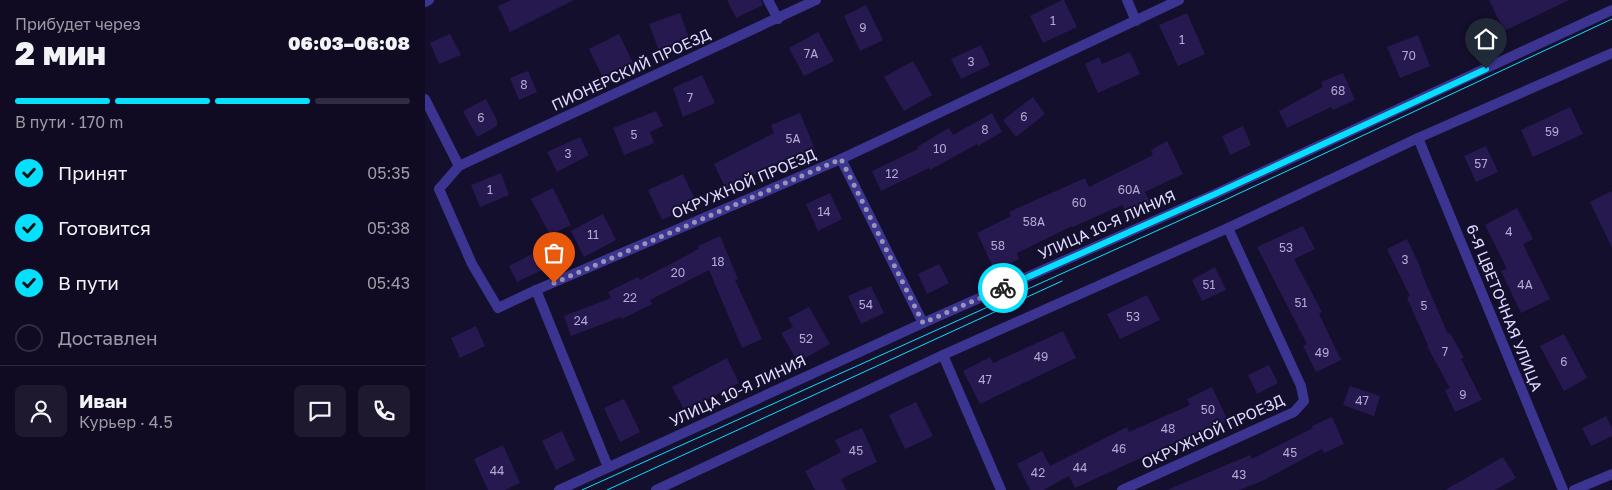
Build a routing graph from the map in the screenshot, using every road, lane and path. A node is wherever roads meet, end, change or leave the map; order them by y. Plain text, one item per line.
1 (429, 0) edge
2 (768, 0) edge
3 (815, 0) edge
4 (1127, 0) edge
5 (1179, 0) edge
6 (425, 2) edge
7 (1612, 10) edge
8 (777, 18) junction
9 (1135, 21) junction
10 (1612, 53) edge
11 (425, 99) edge
12 (1418, 138) junction
13 (841, 159) junction
14 (459, 166) junction
15 (1228, 228) junction
16 (536, 290) junction
17 (923, 323) junction
18 (943, 355) junction
19 (608, 467) junction
20 (1612, 474) edge
21 (559, 490) edge
22 (656, 490) edge
23 (1001, 490) edge
24 (1122, 490) edge
25 (1563, 490) edge
26 (1574, 490) edge

1 - 6 lane
2 - 8 lane
3 - 8 lane, ПИОНЕРСКИЙ ПРОЕЗД
4 - 9 lane
5 - 9 lane, ОКРУЖНОЙ ПРОЕЗД
7 - 17 lane, УЛИЦА 10-Я ЛИНИЯ
8 - 14 lane, ПИОНЕРСКИЙ ПРОЕЗД
9 - 13 lane, ОКРУЖНОЙ ПРОЕЗД
10 - 12 lane
11 - 14 lane
12 - 15 lane
12 - 25 lane, 6-Я ЦВЕТОЧНАЯ УЛИЦА
13 - 16 lane, ОКРУЖНОЙ ПРОЕЗД
13 - 17 lane
14 - 16 lane, ОКРУЖНОЙ ПРОЕЗД
15 - 18 lane
15 - 24 lane, ОКРУЖНОЙ ПРОЕЗД
16 - 19 lane
17 - 19 lane, УЛИЦА 10-Я ЛИНИЯ
18 - 22 lane
18 - 23 lane
19 - 21 lane, УЛИЦА 10-Я ЛИНИЯ
20 - 26 lane

